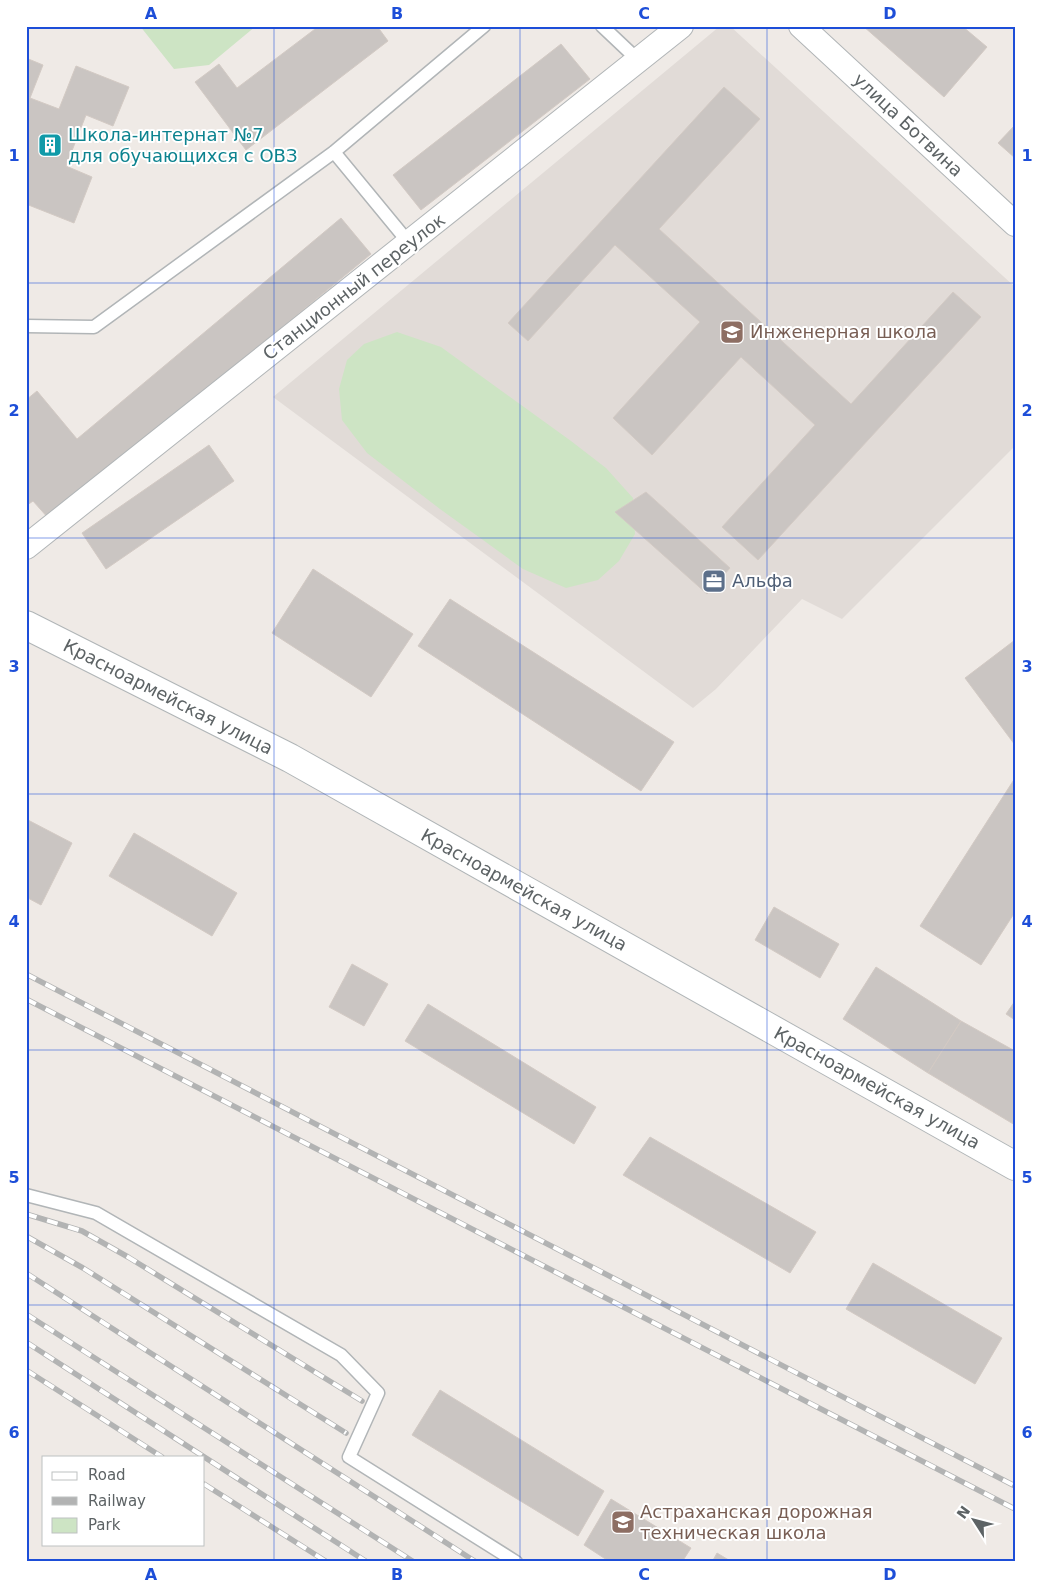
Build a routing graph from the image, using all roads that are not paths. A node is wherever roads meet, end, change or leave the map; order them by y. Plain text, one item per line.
1 (484, 26) edge
2 (602, 26) edge
3 (681, 26) edge
4 (801, 26) edge
5 (639, 61) junction
6 (334, 152) junction
7 (1015, 224) edge
8 (409, 243) junction
9 (26, 326) edge
10 (26, 547) edge
11 (26, 625) edge
12 (1015, 1166) edge
13 (26, 1195) edge
14 (516, 1562) edge

1 - 6 lane
2 - 5 lane
3 - 5 street, Станционный переулок
4 - 7 street, улица Ботвина
5 - 8 street, Станционный переулок
6 - 8 lane
6 - 9 lane
8 - 10 street, Станционный переулок
11 - 12 street, Красноармейская улица
13 - 14 lane

